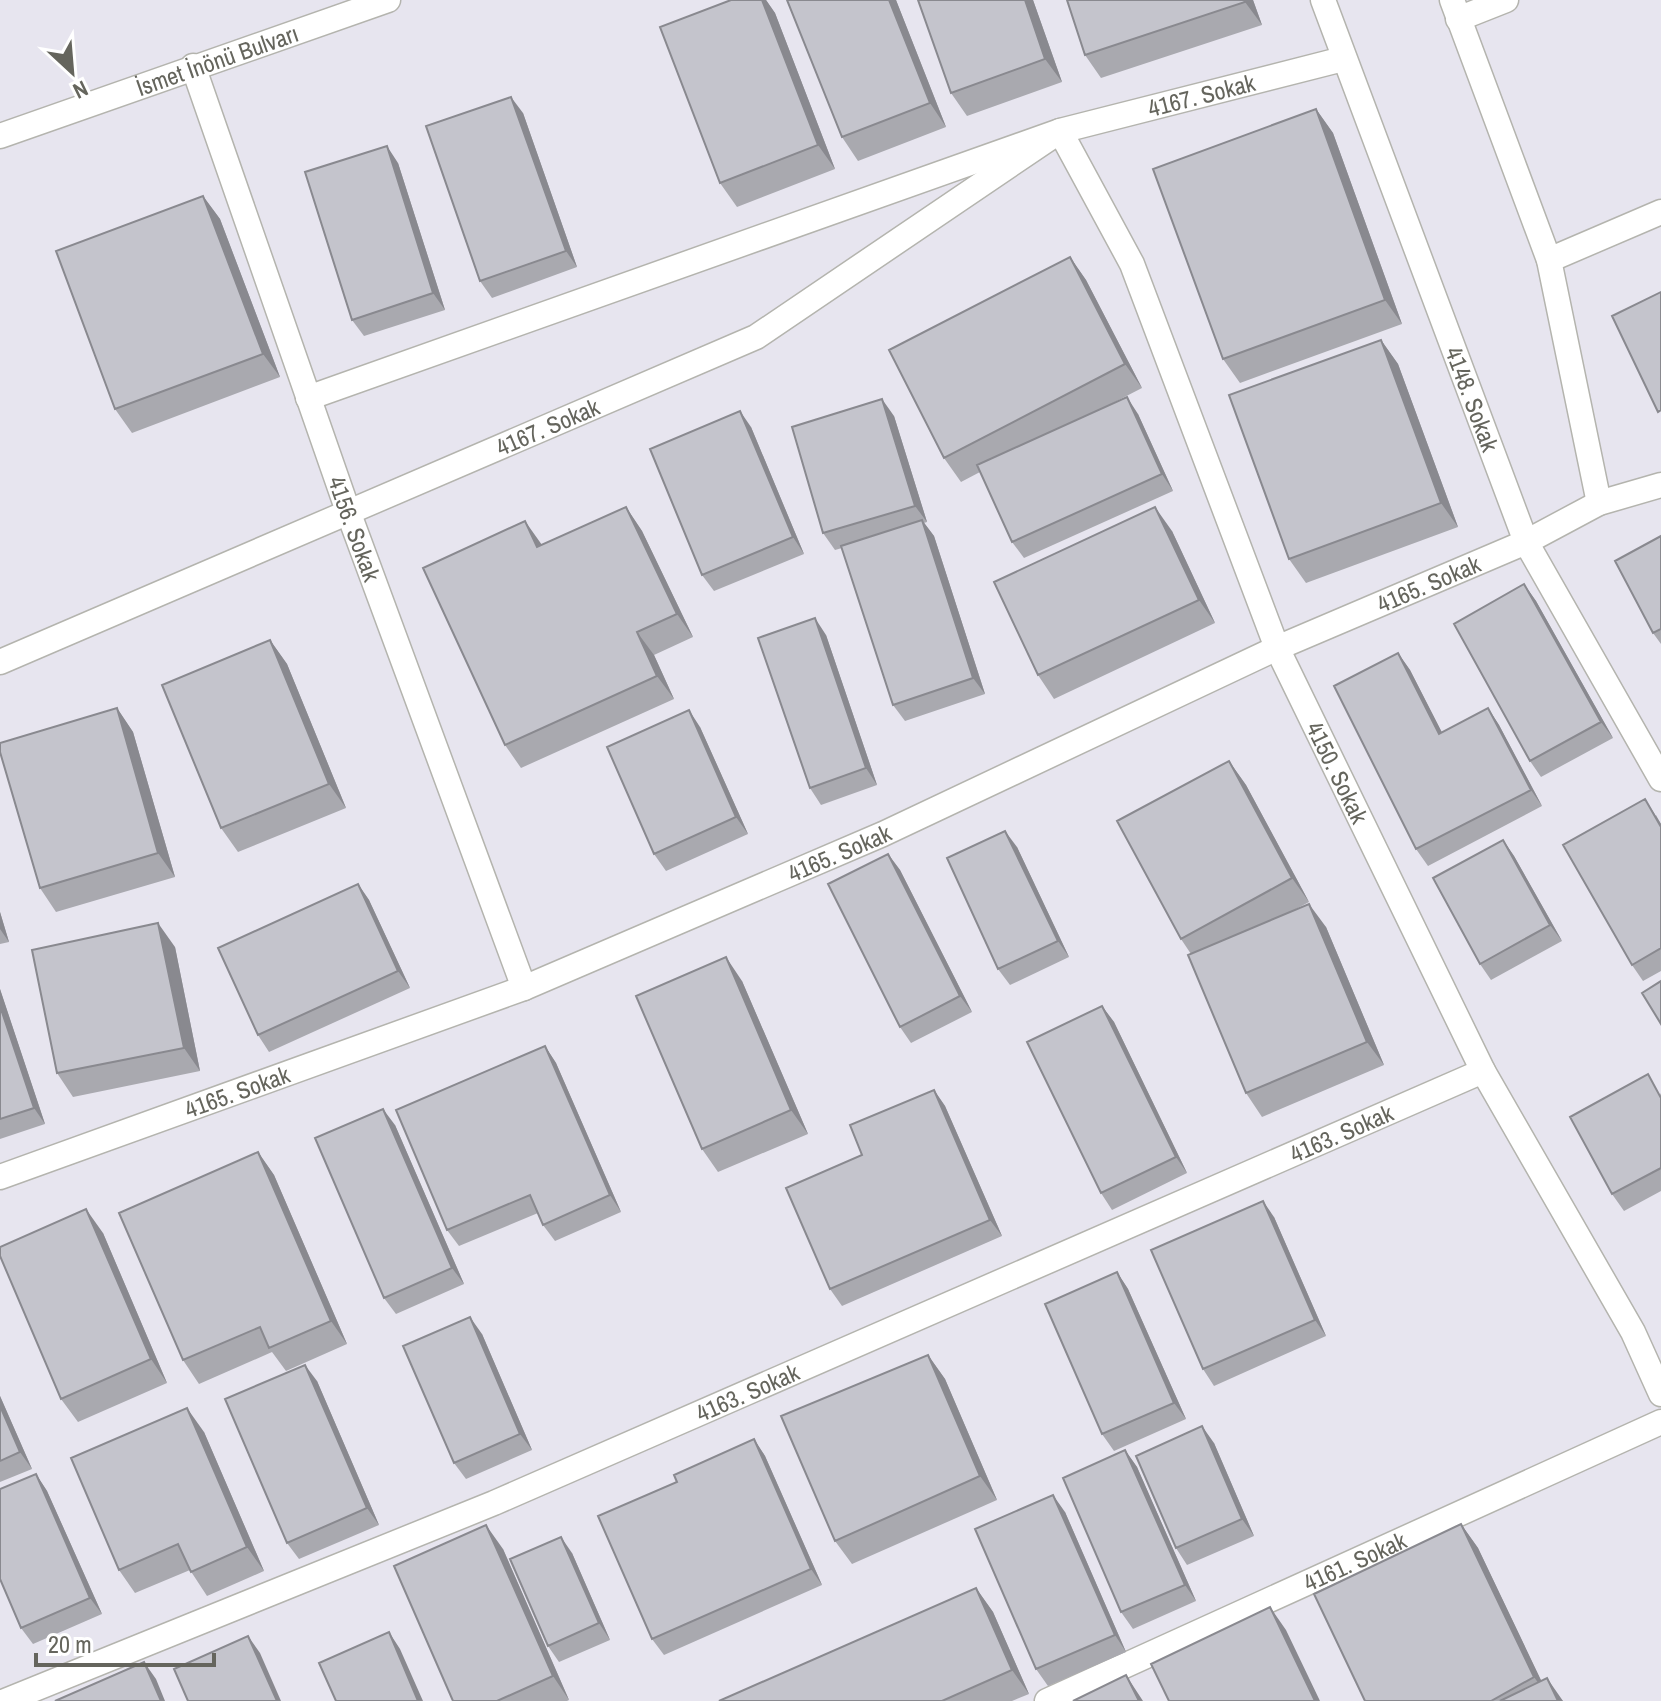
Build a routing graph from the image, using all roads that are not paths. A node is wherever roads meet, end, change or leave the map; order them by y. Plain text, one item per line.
1 (388, 0) edge
2 (1323, 0) edge
3 (1506, 0) edge
4 (1455, 10) edge
5 (1343, 59) junction
6 (193, 66) junction
7 (1060, 131) junction
8 (0, 136) edge
9 (1661, 212) edge
10 (1549, 260) junction
11 (308, 398) junction
12 (1661, 485) edge
13 (1599, 503) junction
14 (349, 514) junction
15 (1526, 542) junction
16 (1277, 648) junction
17 (0, 662) edge
18 (1661, 779) edge
19 (524, 988) junction
20 (1483, 1071) junction
21 (0, 1177) edge
22 (1661, 1394) edge
23 (1661, 1422) edge
24 (5, 1701) edge
25 (1047, 1701) edge

1 - 6 street, İsmet İnönü Bulvarı
2 - 5 street, 4148. Sokak
3 - 4 street
4 - 10 street
5 - 7 street, 4167. Sokak
5 - 15 street, 4148. Sokak
6 - 8 street, İsmet İnönü Bulvarı
6 - 11 street, 4156. Sokak
7 - 11 street, 4167. Sokak
7 - 14 street, 4167. Sokak
7 - 16 street, 4150. Sokak
9 - 10 street
10 - 13 street
11 - 14 street, 4156. Sokak
12 - 13 street, 4165. Sokak
13 - 15 street, 4165. Sokak
14 - 17 street, 4167. Sokak
14 - 19 street, 4156. Sokak
15 - 16 street, 4165. Sokak
15 - 18 street, 4148. Sokak
16 - 19 street, 4165. Sokak
16 - 20 street, 4150. Sokak
19 - 21 street, 4165. Sokak
20 - 22 street, 4150. Sokak
20 - 24 street, 4163. Sokak
23 - 25 street, 4161. Sokak

